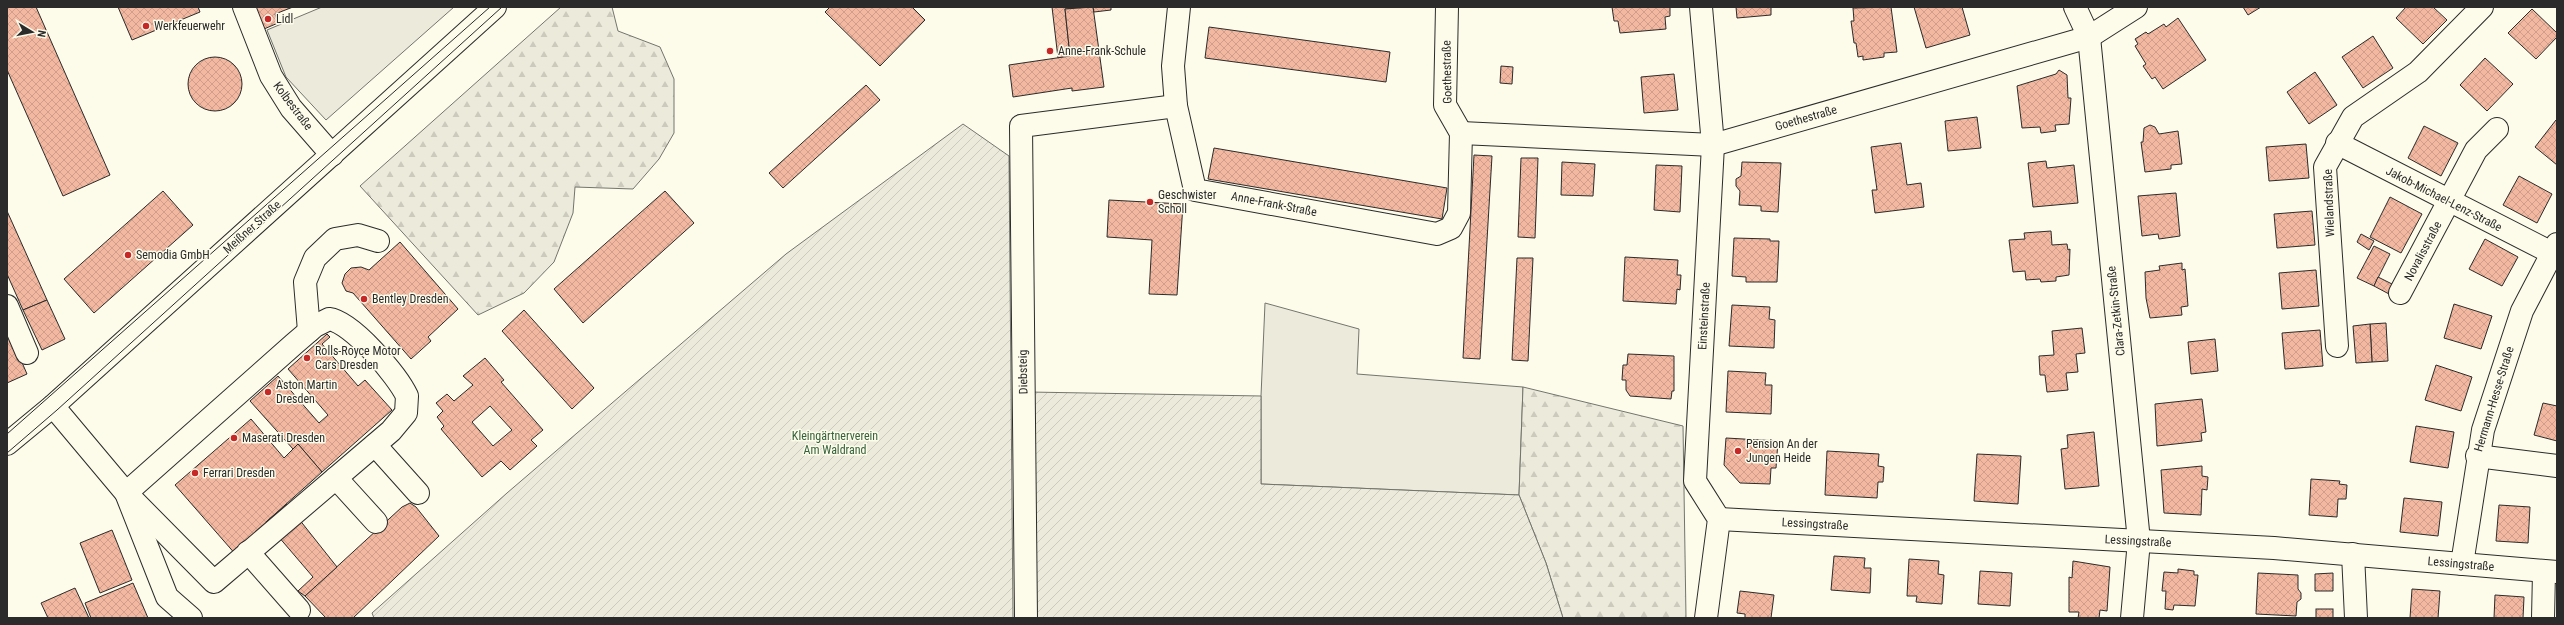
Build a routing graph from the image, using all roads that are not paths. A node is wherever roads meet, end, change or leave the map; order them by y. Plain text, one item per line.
1 (244, 7) edge
2 (495, 7) edge
3 (1179, 7) edge
4 (1447, 7) edge
5 (1701, 7) edge
6 (2075, 7) edge
7 (2136, 7) edge
8 (2482, 7) edge
9 (2089, 36) junction
10 (1176, 106) junction
11 (2497, 129) dead end
12 (1461, 133) junction
13 (2337, 143) junction
14 (1713, 145) junction
15 (332, 155) junction
16 (2448, 201) junction
17 (378, 241) dead end
18 (2555, 249) edge
19 (2400, 293) dead end
20 (7, 306) edge
21 (309, 331) junction
22 (2337, 346) dead end
23 (27, 352) dead end
24 (53, 406) junction
25 (7, 444) edge
26 (375, 445) junction
27 (2477, 456) junction
28 (2557, 466) edge
29 (336, 478) junction
30 (126, 493) junction
31 (418, 493) dead end
32 (1718, 519) junction
33 (376, 522) dead end
34 (2138, 541) junction
35 (248, 552) junction
36 (2353, 554) junction
37 (2462, 564) junction
38 (2551, 572) edge
39 (299, 610) dead end
40 (191, 618) edge
41 (1026, 618) edge
42 (1706, 618) edge
43 (2132, 618) edge
44 (2356, 618) edge
45 (2543, 618) edge

1 - 15 street, Kolbestraße
2 - 15 street, Meißner Straße
3 - 10 street, Anne-Frank-Straße
4 - 12 street, Goethestraße
5 - 14 street, Einsteinstraße
6 - 9 street, Clara-Zetkin-Straße
7 - 9 street, Goethestraße
8 - 13 street, Wielandstraße
9 - 14 street, Goethestraße
9 - 34 street, Clara-Zetkin-Straße
10 - 12 street, Anne-Frank-Straße
10 - 41 street, Diebsteig
11 - 16 street, Novalisstraße
12 - 14 street, Goethestraße
13 - 16 street, Jakob-Michael-Lenz-Straße
13 - 22 street, Wielandstraße
14 - 32 street, Einsteinstraße
15 - 24 street, Meißner Straße
16 - 18 street, Jakob-Michael-Lenz-Straße
16 - 19 street, Novalisstraße
17 - 21 street
18 - 27 street, Hermann-Hesse-Straße
20 - 23 street
21 - 26 street
21 - 30 street
24 - 25 street, Meißner Straße
24 - 30 street
26 - 29 street
26 - 31 street
27 - 28 street
27 - 37 street, Hermann-Hesse-Straße
29 - 33 street
29 - 35 street
30 - 35 street
30 - 40 street
32 - 34 street, Lessingstraße
32 - 42 street
34 - 36 street, Lessingstraße
34 - 43 street, Clara-Zetkin-Straße
35 - 39 street
36 - 37 street, Lessingstraße
36 - 44 street
37 - 38 street, Lessingstraße
38 - 45 street

